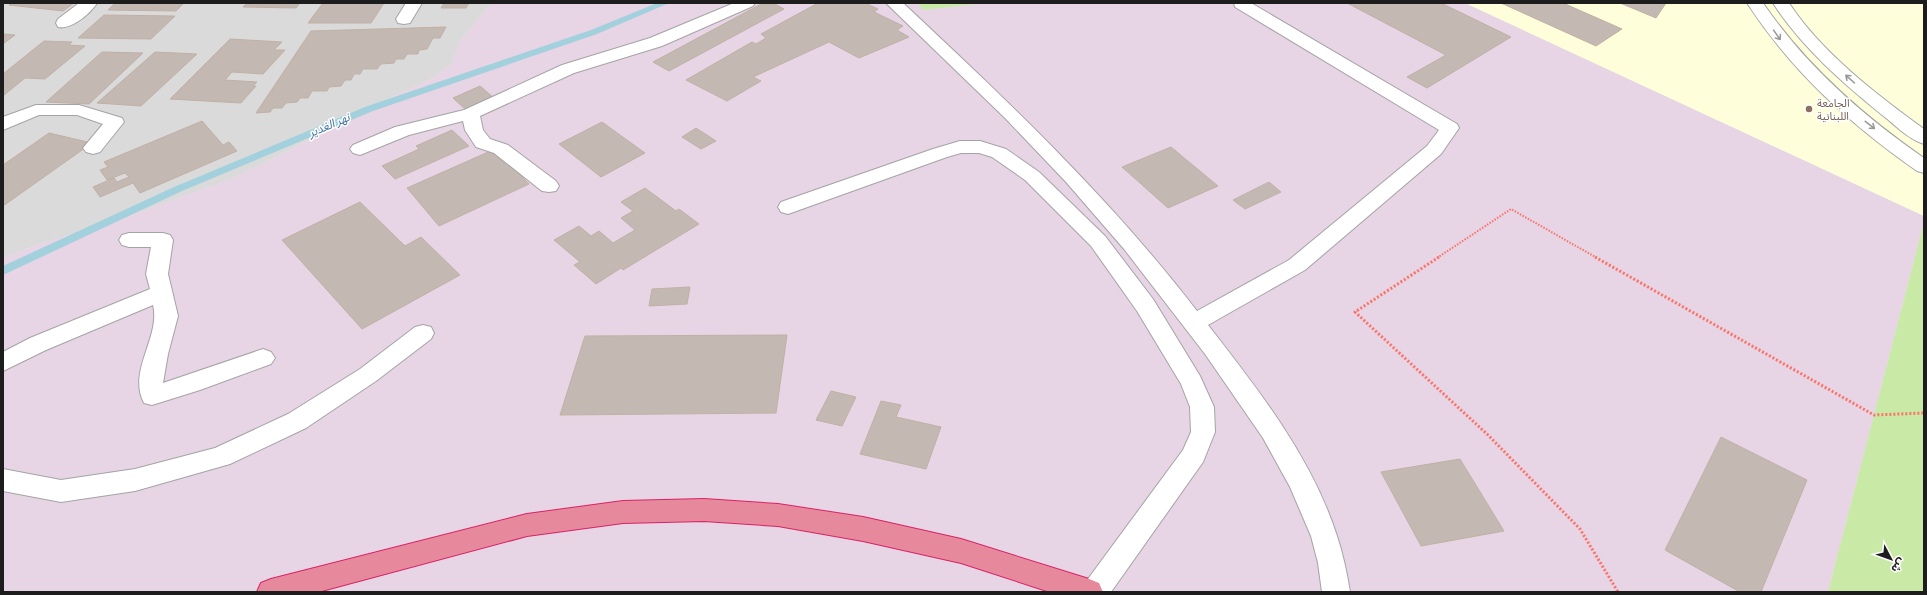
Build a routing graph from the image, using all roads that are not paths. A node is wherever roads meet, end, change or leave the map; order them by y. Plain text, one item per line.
1 (89, 3) edge
2 (414, 3) edge
3 (747, 3) edge
4 (894, 3) edge
5 (1754, 3) edge
6 (1781, 3) edge
7 (1241, 4) dead end
8 (404, 19) dead end
9 (64, 23) dead end
10 (470, 114) junction
11 (3, 124) edge
12 (1924, 138) edge
13 (93, 148) dead end
14 (360, 149) dead end
15 (1924, 167) edge
16 (549, 186) dead end
17 (788, 207) dead end
18 (129, 240) dead end
19 (162, 293) junction
20 (1195, 322) junction
21 (423, 333) dead end
22 (263, 358) dead end
23 (3, 362) edge
24 (3, 480) edge
25 (271, 592) edge
26 (1089, 592) edge
27 (1095, 592) edge
28 (1336, 592) edge

1 - 9 street
2 - 8 street
3 - 10 street
4 - 20 street
5 -> 15 street
12 -> 6 street
7 - 20 street
10 - 14 street
10 - 16 street
11 - 13 street
17 - 27 street
18 - 19 street
19 - 22 street
19 - 23 street
20 - 28 street
21 - 24 street
25 - 26 highway

